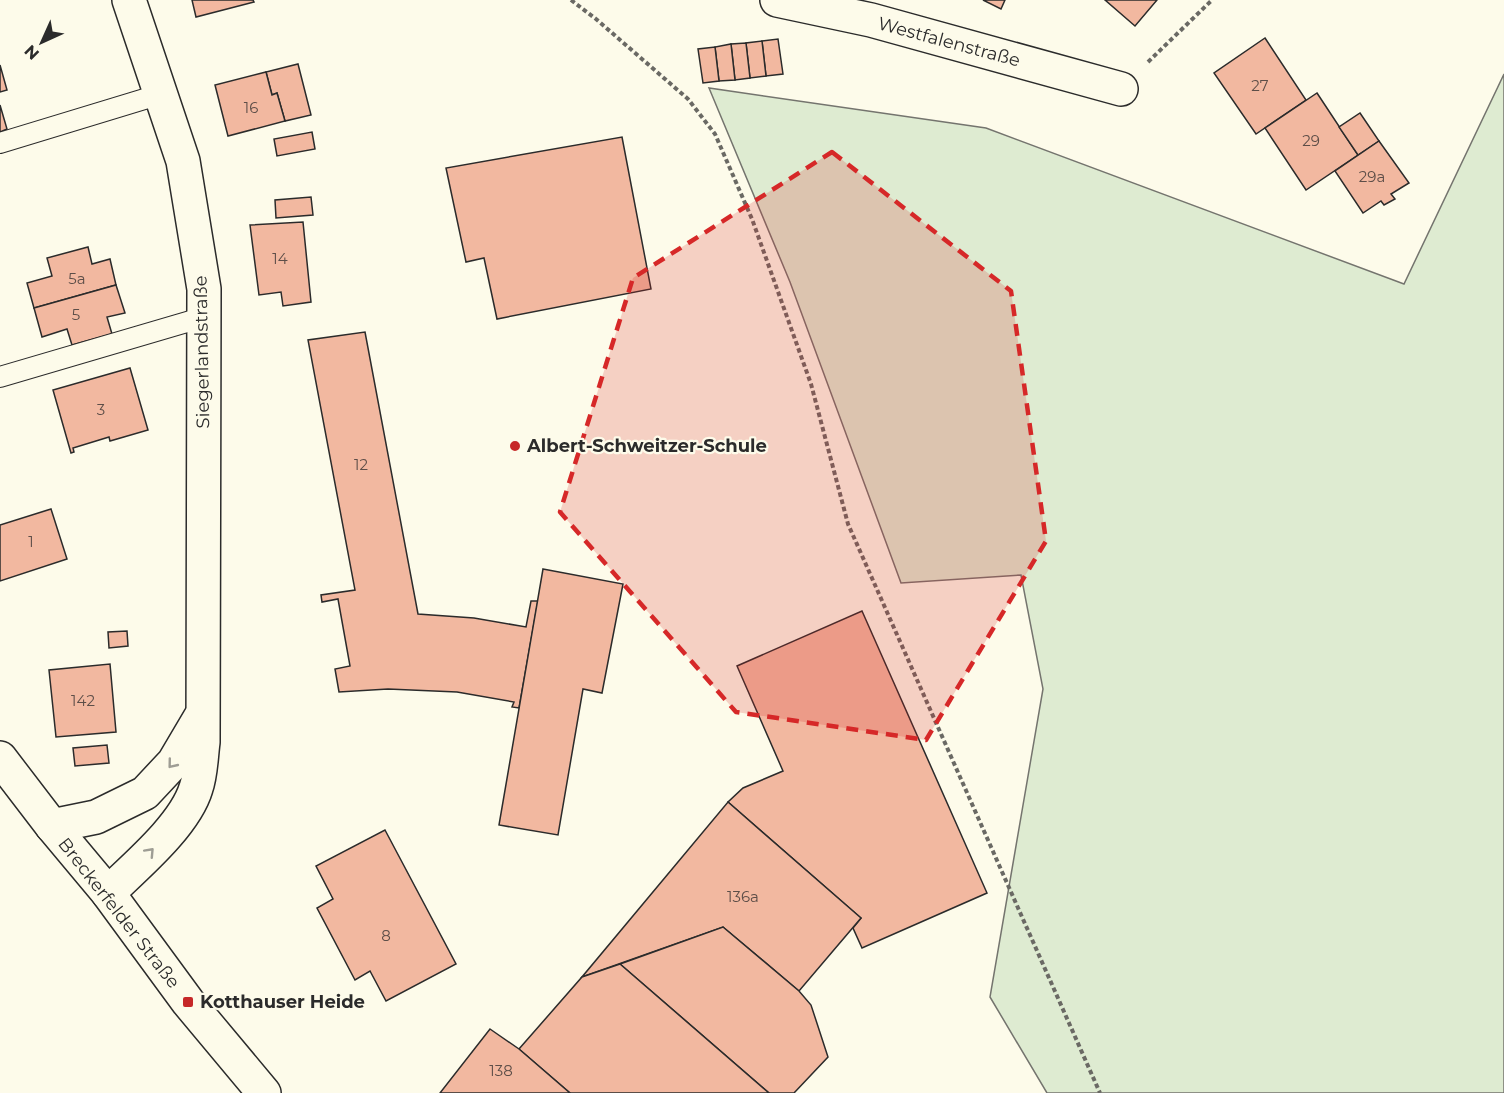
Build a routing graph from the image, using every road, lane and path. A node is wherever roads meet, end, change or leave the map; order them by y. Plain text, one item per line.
1 (129, 0) edge
2 (571, 0) edge
3 (777, 0) edge
4 (1212, 0) edge
5 (1121, 89) joint
6 (160, 94) junction
7 (0, 143) edge
8 (204, 317) junction
9 (0, 377) edge
10 (203, 714) junction
11 (1, 762) edge
12 (52, 826) junction
13 (108, 893) junction
14 (264, 1093) edge
15 (1100, 1093) edge

1 - 6 street, Siegerlandstraße
2 - 15 path
3 - 5 street, Westfalenstraße
4 - 5 path
6 - 7 lane
6 - 8 street, Siegerlandstraße
8 - 9 lane
8 - 10 street, Siegerlandstraße
10 -> 12 street
13 -> 10 street, Siegerlandstraße
11 - 12 street, Breckerfelder Straße
12 - 13 street, Breckerfelder Straße
13 - 14 street, Breckerfelder Straße

